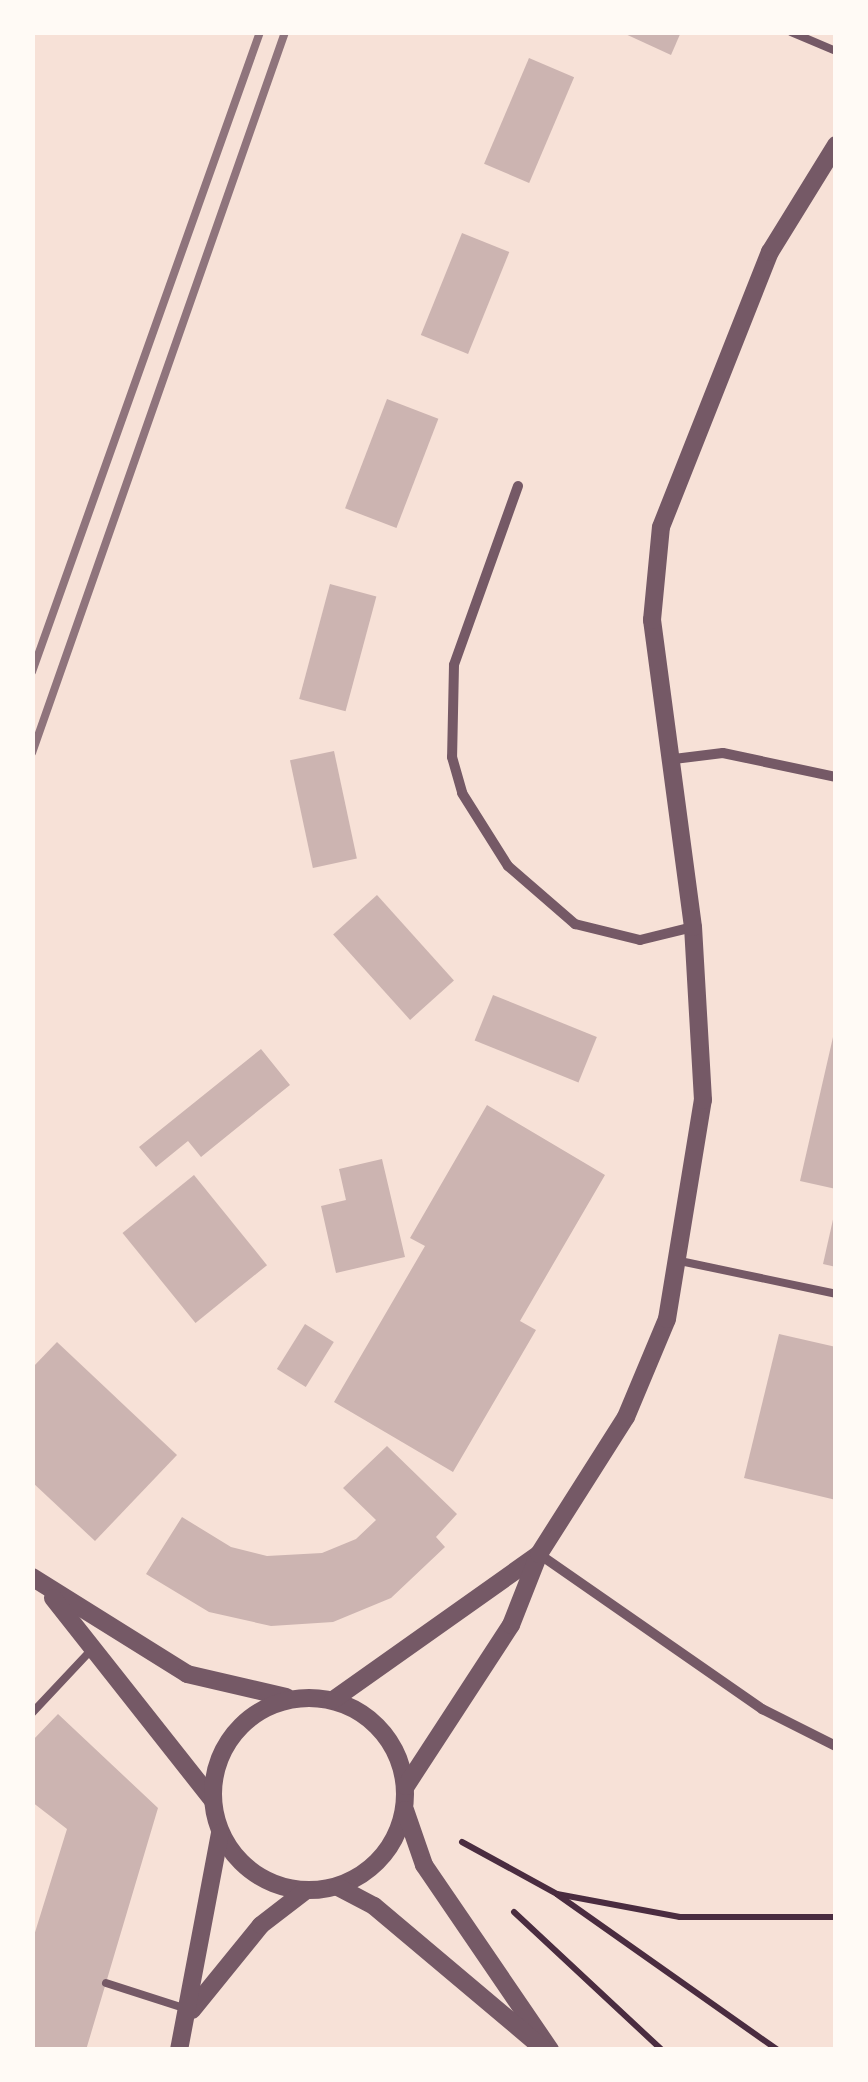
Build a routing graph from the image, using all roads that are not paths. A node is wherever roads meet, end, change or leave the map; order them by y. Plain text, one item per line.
1 (791, 32) edge
2 (836, 51) edge
3 (836, 145) edge
4 (518, 486) dead end
5 (674, 759) junction
6 (836, 777) edge
7 (692, 927) junction
8 (680, 1262) junction
9 (836, 1294) edge
10 (539, 1554) junction
11 (38, 1582) edge
12 (93, 1648) junction
13 (296, 1698) junction
14 (333, 1700) junction
15 (32, 1713) edge
16 (836, 1746) edge
17 (406, 1786) junction
18 (212, 1798) junction
19 (405, 1810) junction
20 (220, 1833) junction
21 (338, 1887) junction
22 (305, 1891) junction
23 (106, 1983) dead end
24 (192, 2010) junction
25 (179, 2050) edge
26 (547, 2050) edge

1 - 2 lane
3 - 5 street
4 - 7 street
5 - 6 street
5 - 7 street
7 - 8 street
8 - 9 lane
8 - 10 street
10 - 14 street
10 - 16 street
10 - 17 street
11 - 12 street
11 - 13 street
12 - 15 lane
12 - 18 street
13 - 14 street
13 - 18 street
14 - 17 street
17 - 19 street
18 - 20 street
19 - 21 street
19 - 26 street
20 - 22 street
20 - 24 street
21 - 22 street
21 - 26 street
22 - 24 street
23 - 24 lane
24 - 25 street

